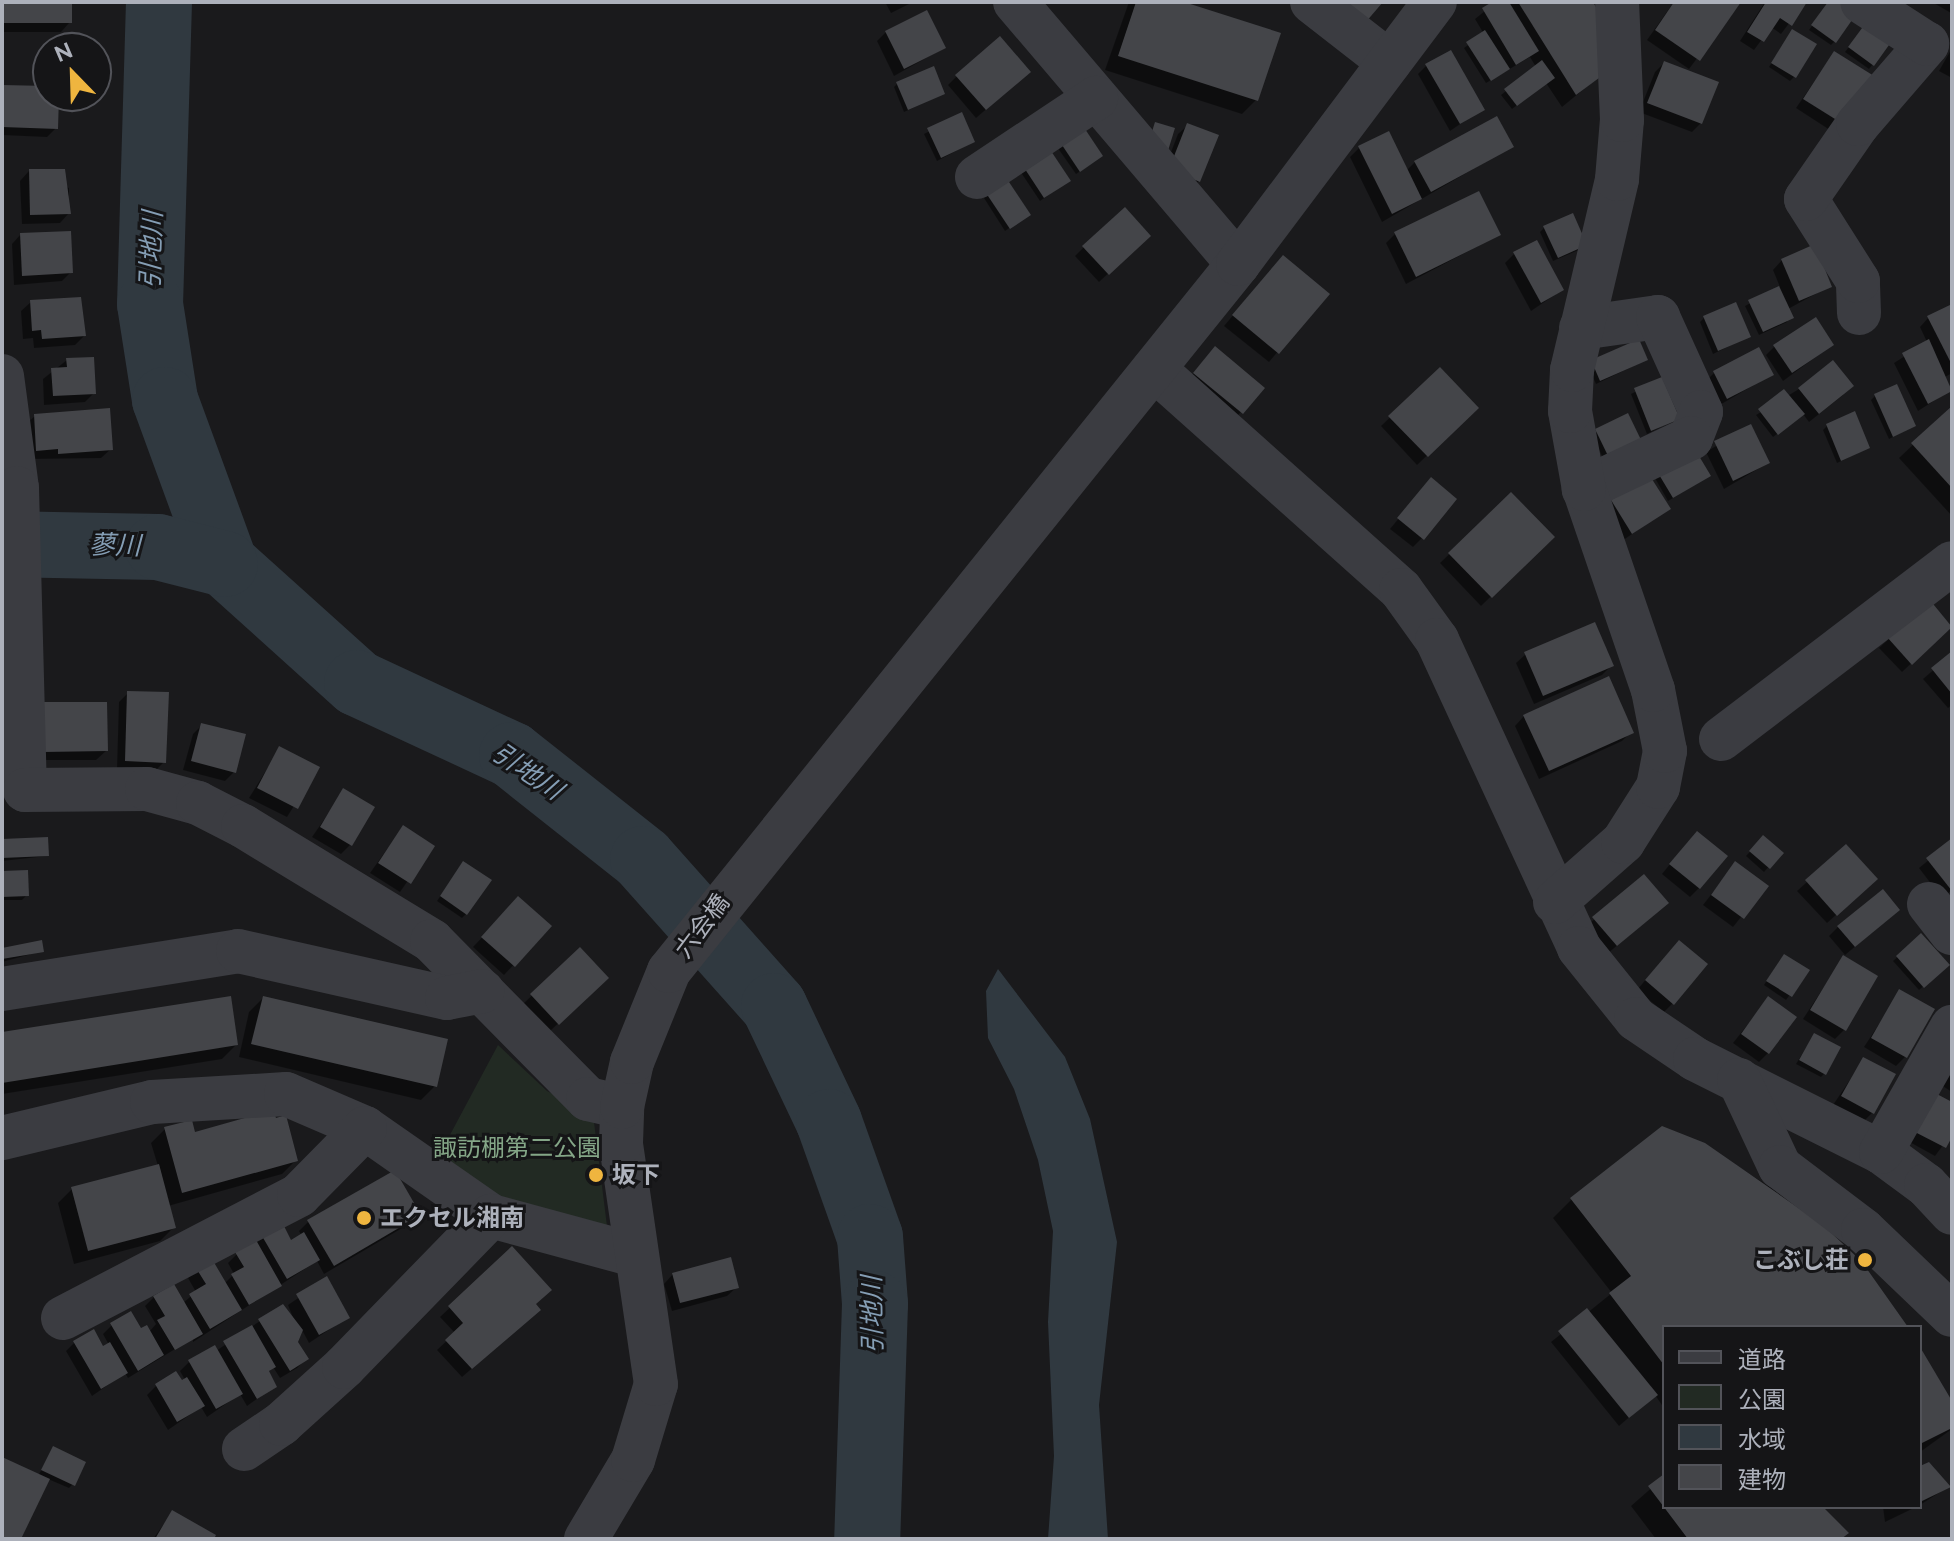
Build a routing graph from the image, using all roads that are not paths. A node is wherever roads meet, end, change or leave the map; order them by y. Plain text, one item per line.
1 (1015, 2) edge
2 (1312, 2) edge
3 (1435, 2) edge
4 (1617, 2) edge
5 (1862, 2) edge
6 (1389, 62) junction
7 (1096, 98) junction
8 (977, 177) dead end
9 (1238, 264) junction
10 (1859, 313) dead end
11 (1581, 328) junction
12 (3, 366) edge
13 (1154, 369) junction
14 (1584, 489) junction
15 (1947, 575) edge
16 (14, 623) edge
17 (1721, 739) dead end
18 (14, 790) edge
19 (1555, 902) junction
20 (2, 989) edge
21 (482, 991) junction
22 (1952, 1027) edge
23 (1739, 1080) junction
24 (622, 1107) junction
25 (365, 1128) junction
26 (2, 1138) edge
27 (1881, 1152) junction
28 (1952, 1213) edge
29 (491, 1216) junction
30 (635, 1255) junction
31 (1952, 1315) edge
32 (63, 1318) dead end
33 (244, 1449) dead end
34 (586, 1539) edge

1 - 7 street
2 - 6 street
3 - 6 street, 六会橋
4 - 11 street
5 - 10 street
6 - 9 street, 六会橋
7 - 8 street
7 - 9 street
9 - 13 street, 六会橋
11 - 14 street
11 - 14 street
12 - 16 street
13 - 19 street
13 - 24 street, 六会橋
14 - 19 street
15 - 17 street
16 - 18 street
18 - 21 street
19 - 23 street
20 - 21 street
21 - 24 street
22 - 27 street
23 - 27 street
23 - 31 street
24 - 30 street, 六会橋
25 - 26 street
25 - 29 street
25 - 32 street
27 - 28 street
29 - 30 street
29 - 33 street
30 - 34 street, 六会橋

